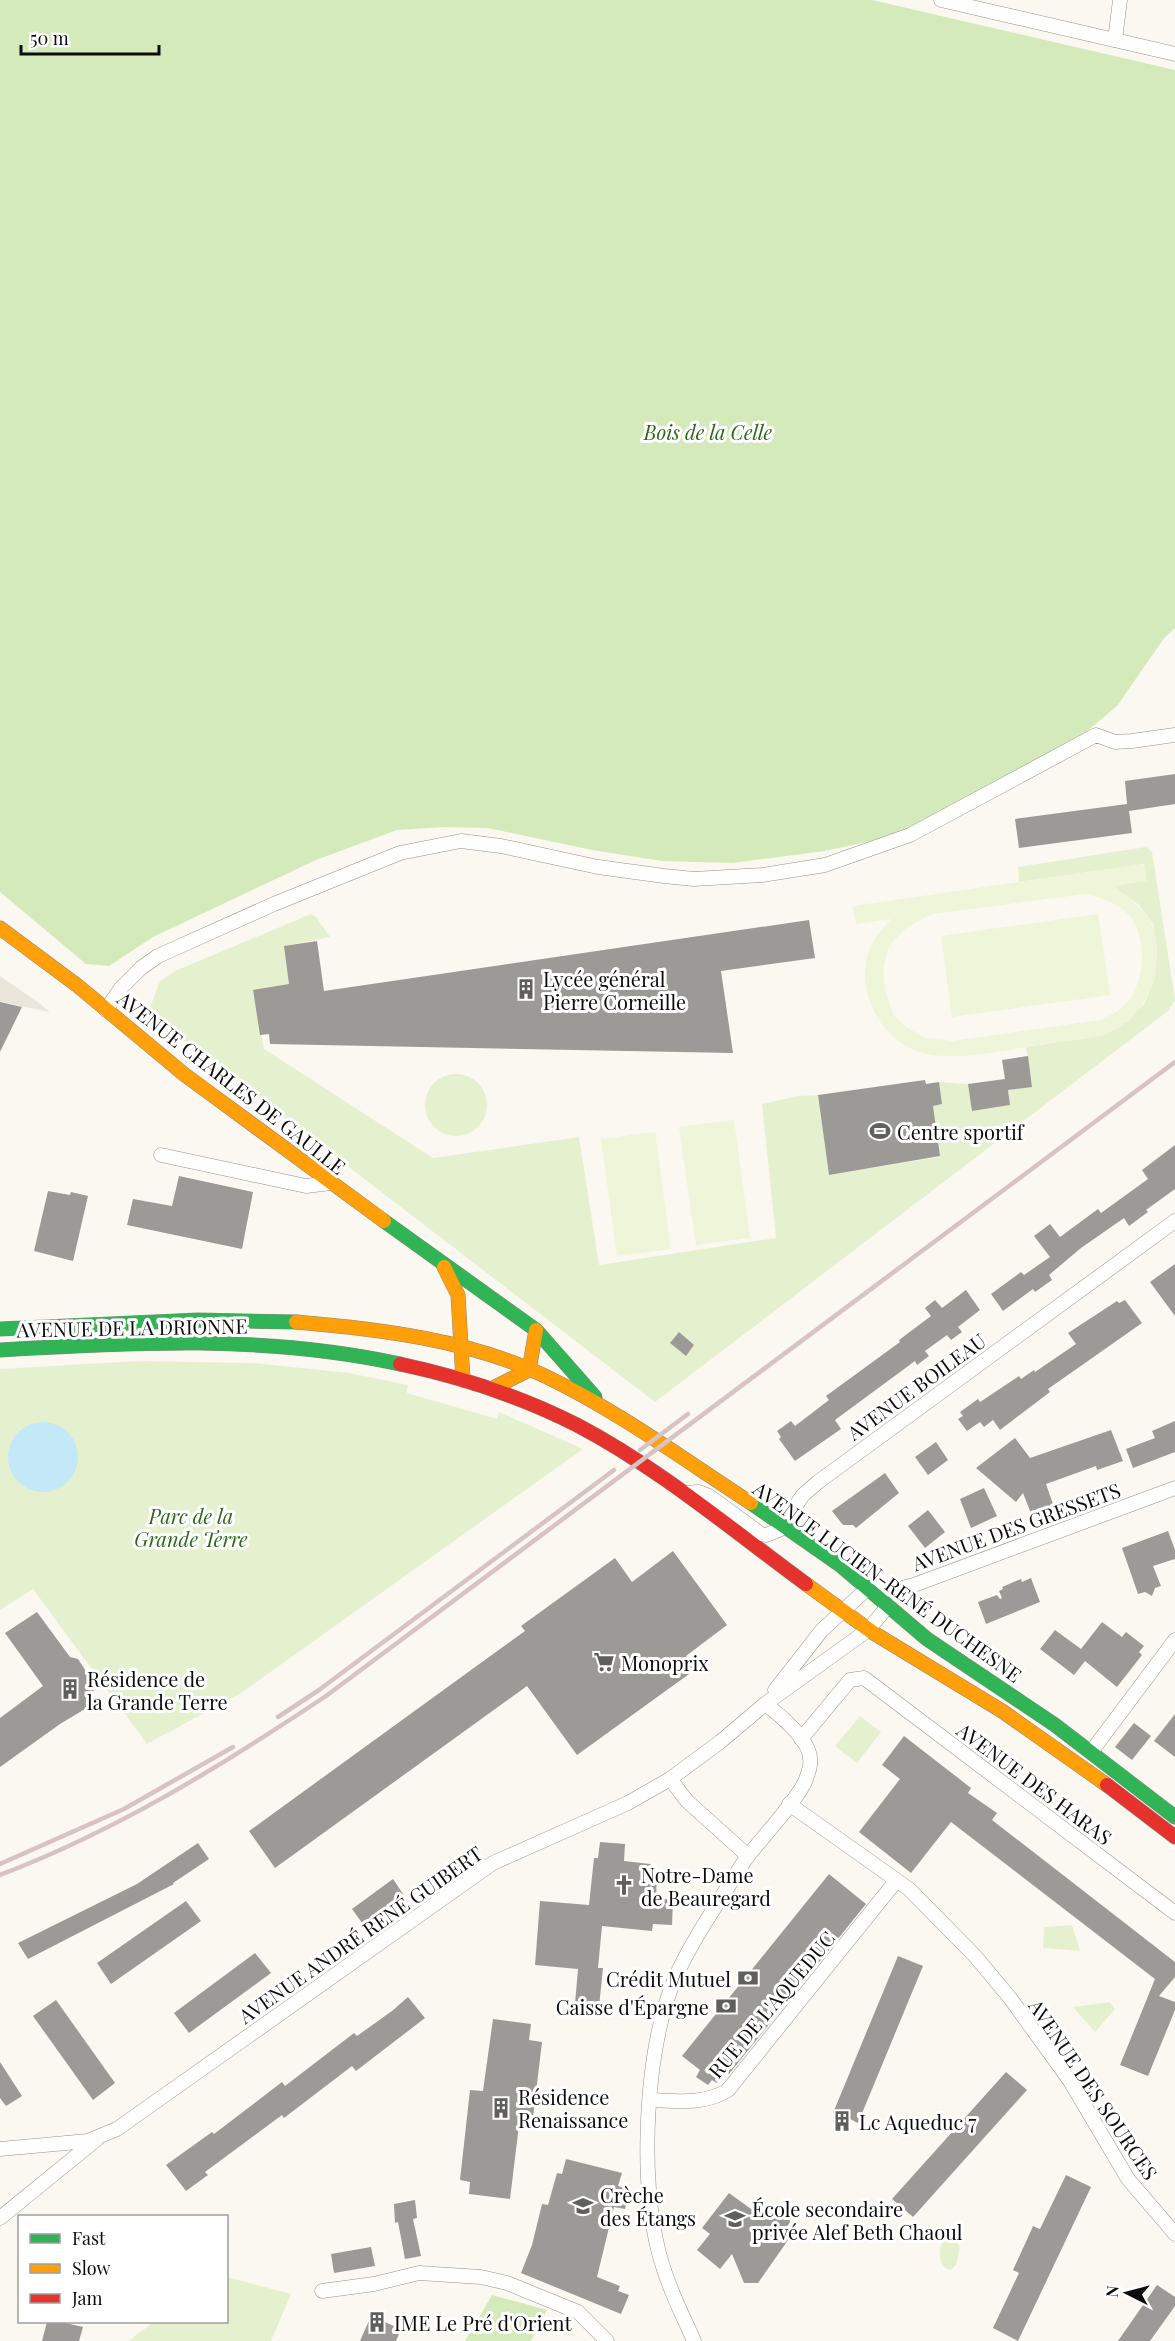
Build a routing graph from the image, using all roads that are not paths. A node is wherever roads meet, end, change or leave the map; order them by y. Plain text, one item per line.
1 (941, 0) edge
2 (1119, 0) edge
3 (1115, 40) junction
4 (1175, 54) edge
5 (1175, 735) edge
6 (0, 928) edge
7 (106, 1010) junction
8 (161, 1155) dead end
9 (330, 1183) junction
10 (1175, 1221) edge
11 (442, 1265) junction
12 (0, 1329) edge
13 (536, 1330) junction
14 (462, 1346) junction
15 (0, 1350) edge
16 (529, 1370) junction
17 (463, 1380) junction
18 (491, 1389) junction
19 (603, 1406) junction
20 (607, 1443) joint
21 (1175, 1488) edge
22 (686, 1493) junction
23 (784, 1525) junction
24 (868, 1588) junction
25 (888, 1606) junction
26 (842, 1611) junction
27 (868, 1630) junction
28 (1175, 1640) edge
29 (765, 1704) junction
30 (801, 1739) junction
31 (1092, 1752) junction
32 (670, 1779) junction
33 (789, 1804) junction
34 (1175, 1817) edge
35 (1175, 1837) edge
36 (748, 1856) junction
37 (896, 1881) junction
38 (1175, 1912) edge
39 (650, 2100) junction
40 (98, 2138) junction
41 (0, 2150) edge
42 (0, 2218) edge
43 (1175, 2234) edge
44 (322, 2291) dead end
45 (608, 2341) edge
46 (694, 2341) edge

1 - 3 street
2 - 3 street
3 - 4 street
5 - 7 street
6 - 7 main road, AVENUE CHARLES DE GAULLE
7 - 9 main road, AVENUE CHARLES DE GAULLE
8 - 9 street
9 - 11 main road, AVENUE CHARLES DE GAULLE
10 - 23 street, AVENUE BOILEAU
11 - 13 main road, AVENUE CHARLES DE GAULLE
11 - 14 main road, AVENUE CHARLES DE GAULLE
12 - 14 main road, AVENUE DE LA DRIONNE
13 - 16 main road
13 - 19 main road, AVENUE CHARLES DE GAULLE
14 - 16 main road, AVENUE DE LA DRIONNE
14 - 17 main road, AVENUE CHARLES DE GAULLE
15 - 17 main road, AVENUE DE LA DRIONNE
16 - 18 main road
16 - 19 main road, AVENUE DE LA DRIONNE
17 - 18 main road, AVENUE DE LA DRIONNE
18 - 20 main road, AVENUE DE LA DRIONNE
19 - 23 main road, AVENUE LUCIEN-RENÉ DUCHESNE
20 - 22 main road, AVENUE LUCIEN-RENÉ DUCHESNE
21 - 24 street, AVENUE DES GRESSETS
22 - 23 street
22 - 26 main road, AVENUE LUCIEN-RENÉ DUCHESNE
23 - 24 main road, AVENUE LUCIEN-RENÉ DUCHESNE
24 - 25 main road, AVENUE LUCIEN-RENÉ DUCHESNE
24 - 26 street, AVENUE ANDRÉ RENÉ GUIBERT
25 - 27 street, AVENUE ANDRÉ RENÉ GUIBERT
25 - 31 main road, AVENUE LUCIEN-RENÉ DUCHESNE
26 - 27 main road, AVENUE LUCIEN-RENÉ DUCHESNE
26 - 29 street, AVENUE ANDRÉ RENÉ GUIBERT
27 - 29 street, AVENUE ANDRÉ RENÉ GUIBERT
27 - 35 main road, AVENUE LUCIEN-RENÉ DUCHESNE
28 - 31 street
29 - 30 street
29 - 32 street, AVENUE ANDRÉ RENÉ GUIBERT
30 - 33 street
30 - 38 street, AVENUE DES HARAS
31 - 34 main road, AVENUE LUCIEN-RENÉ DUCHESNE
32 - 36 street
32 - 40 street, AVENUE ANDRÉ RENÉ GUIBERT
33 - 36 street
33 - 37 street, AVENUE DES SOURCES
36 - 39 street
37 - 39 street, RUE DE L'AQUEDUC
37 - 43 street, AVENUE DES SOURCES
39 - 46 street
40 - 41 street, AVENUE ANDRÉ RENÉ GUIBERT
40 - 42 street
44 - 45 street

